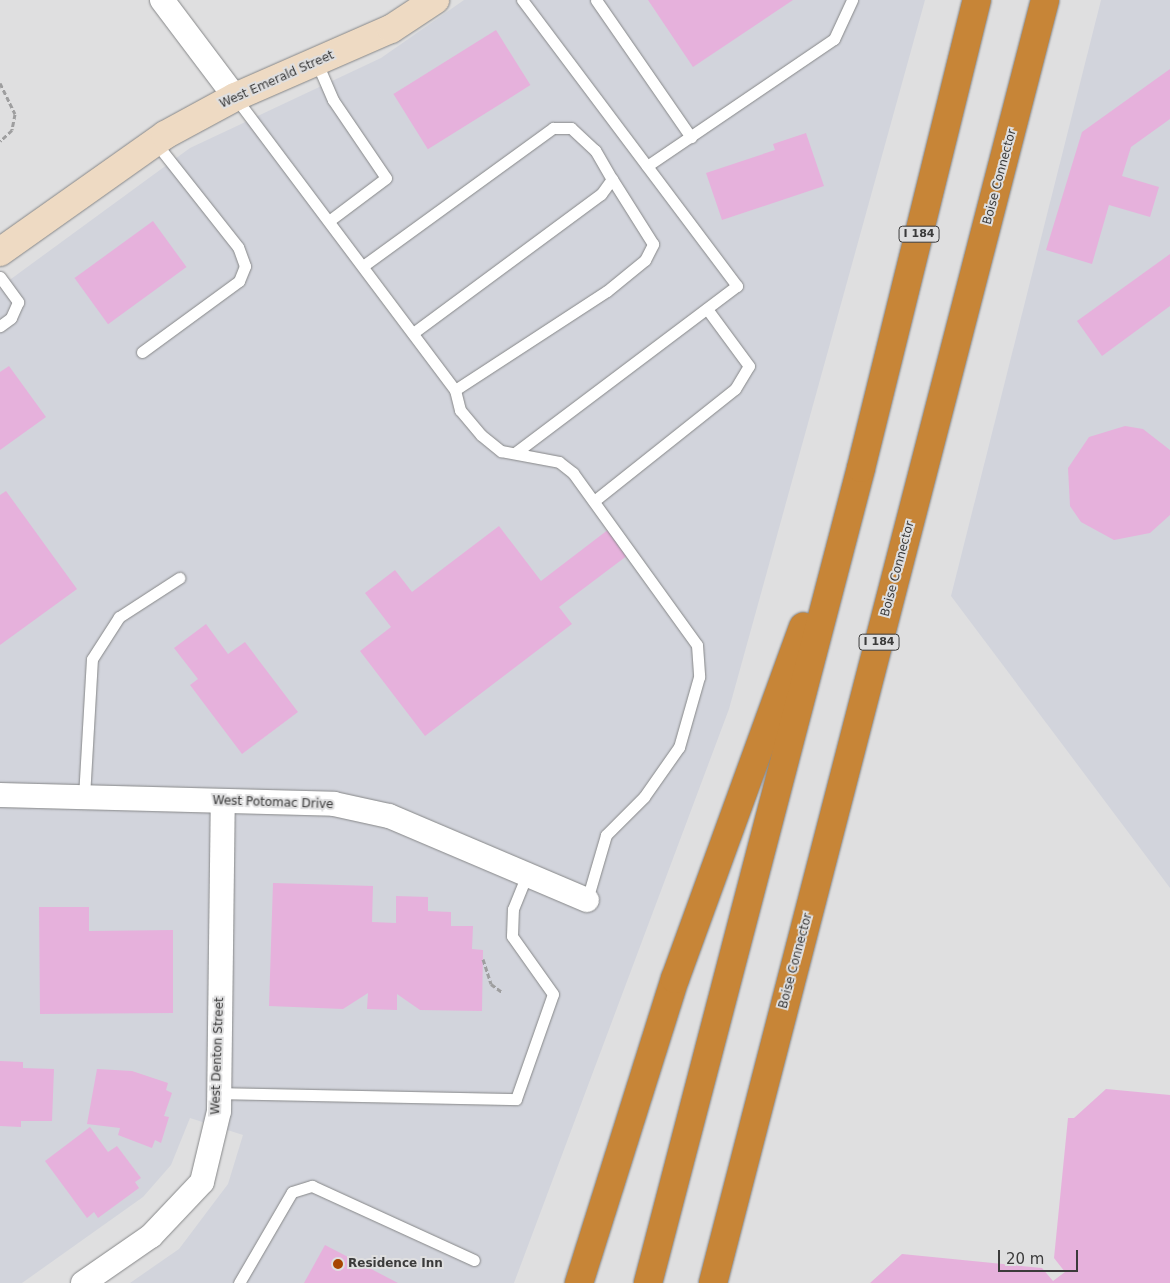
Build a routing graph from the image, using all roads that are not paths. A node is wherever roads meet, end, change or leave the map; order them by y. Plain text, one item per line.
1 (162, 0) edge
2 (435, 0) edge
3 (522, 0) edge
4 (596, 0) edge
5 (852, 0) edge
6 (976, 0) edge
7 (1046, 0) edge
8 (317, 64) junction
9 (235, 97) junction
10 (691, 136) junction
11 (155, 142) junction
12 (647, 166) junction
13 (612, 179) junction
14 (329, 221) junction
15 (0, 252) edge
16 (363, 266) junction
17 (0, 277) edge
18 (707, 309) junction
19 (0, 326) edge
20 (413, 333) junction
21 (142, 352) dead end
22 (455, 390) junction
23 (515, 453) junction
24 (860, 468) junction
25 (594, 501) junction
26 (179, 578) dead end
27 (0, 795) edge
28 (84, 797) junction
29 (223, 801) junction
30 (527, 874) junction
31 (587, 900) joint
32 (219, 1093) junction
33 (474, 1260) dead end
34 (88, 1282) edge
35 (239, 1283) edge
36 (579, 1283) edge
37 (648, 1283) edge
38 (713, 1283) edge

1 - 9 street
2 - 8 main road, West Emerald Street
3 - 12 lane
4 - 10 lane
5 - 10 lane
6 - 24 highway, I 184
7 - 38 highway, Boise Connector / I 184
8 - 9 main road, West Emerald Street
8 - 14 lane
9 - 11 main road, West Emerald Street
9 - 14 lane
10 - 12 lane
11 - 15 main road, West Emerald Street
11 - 21 lane
12 - 18 lane
13 - 16 lane
13 - 20 lane
13 - 22 lane
14 - 16 lane
16 - 20 lane
17 - 19 lane
18 - 23 lane
18 - 25 lane
20 - 22 lane
22 - 23 lane
23 - 25 lane
24 - 36 highway
24 - 37 highway, I 184
25 - 31 lane
26 - 28 lane
27 - 28 street, West Potomac Drive
28 - 29 street, West Potomac Drive
29 - 30 street, West Potomac Drive
29 - 32 street, West Denton Street
30 - 31 street, West Potomac Drive
30 - 32 lane
32 - 34 street, West Denton Street
33 - 35 lane

